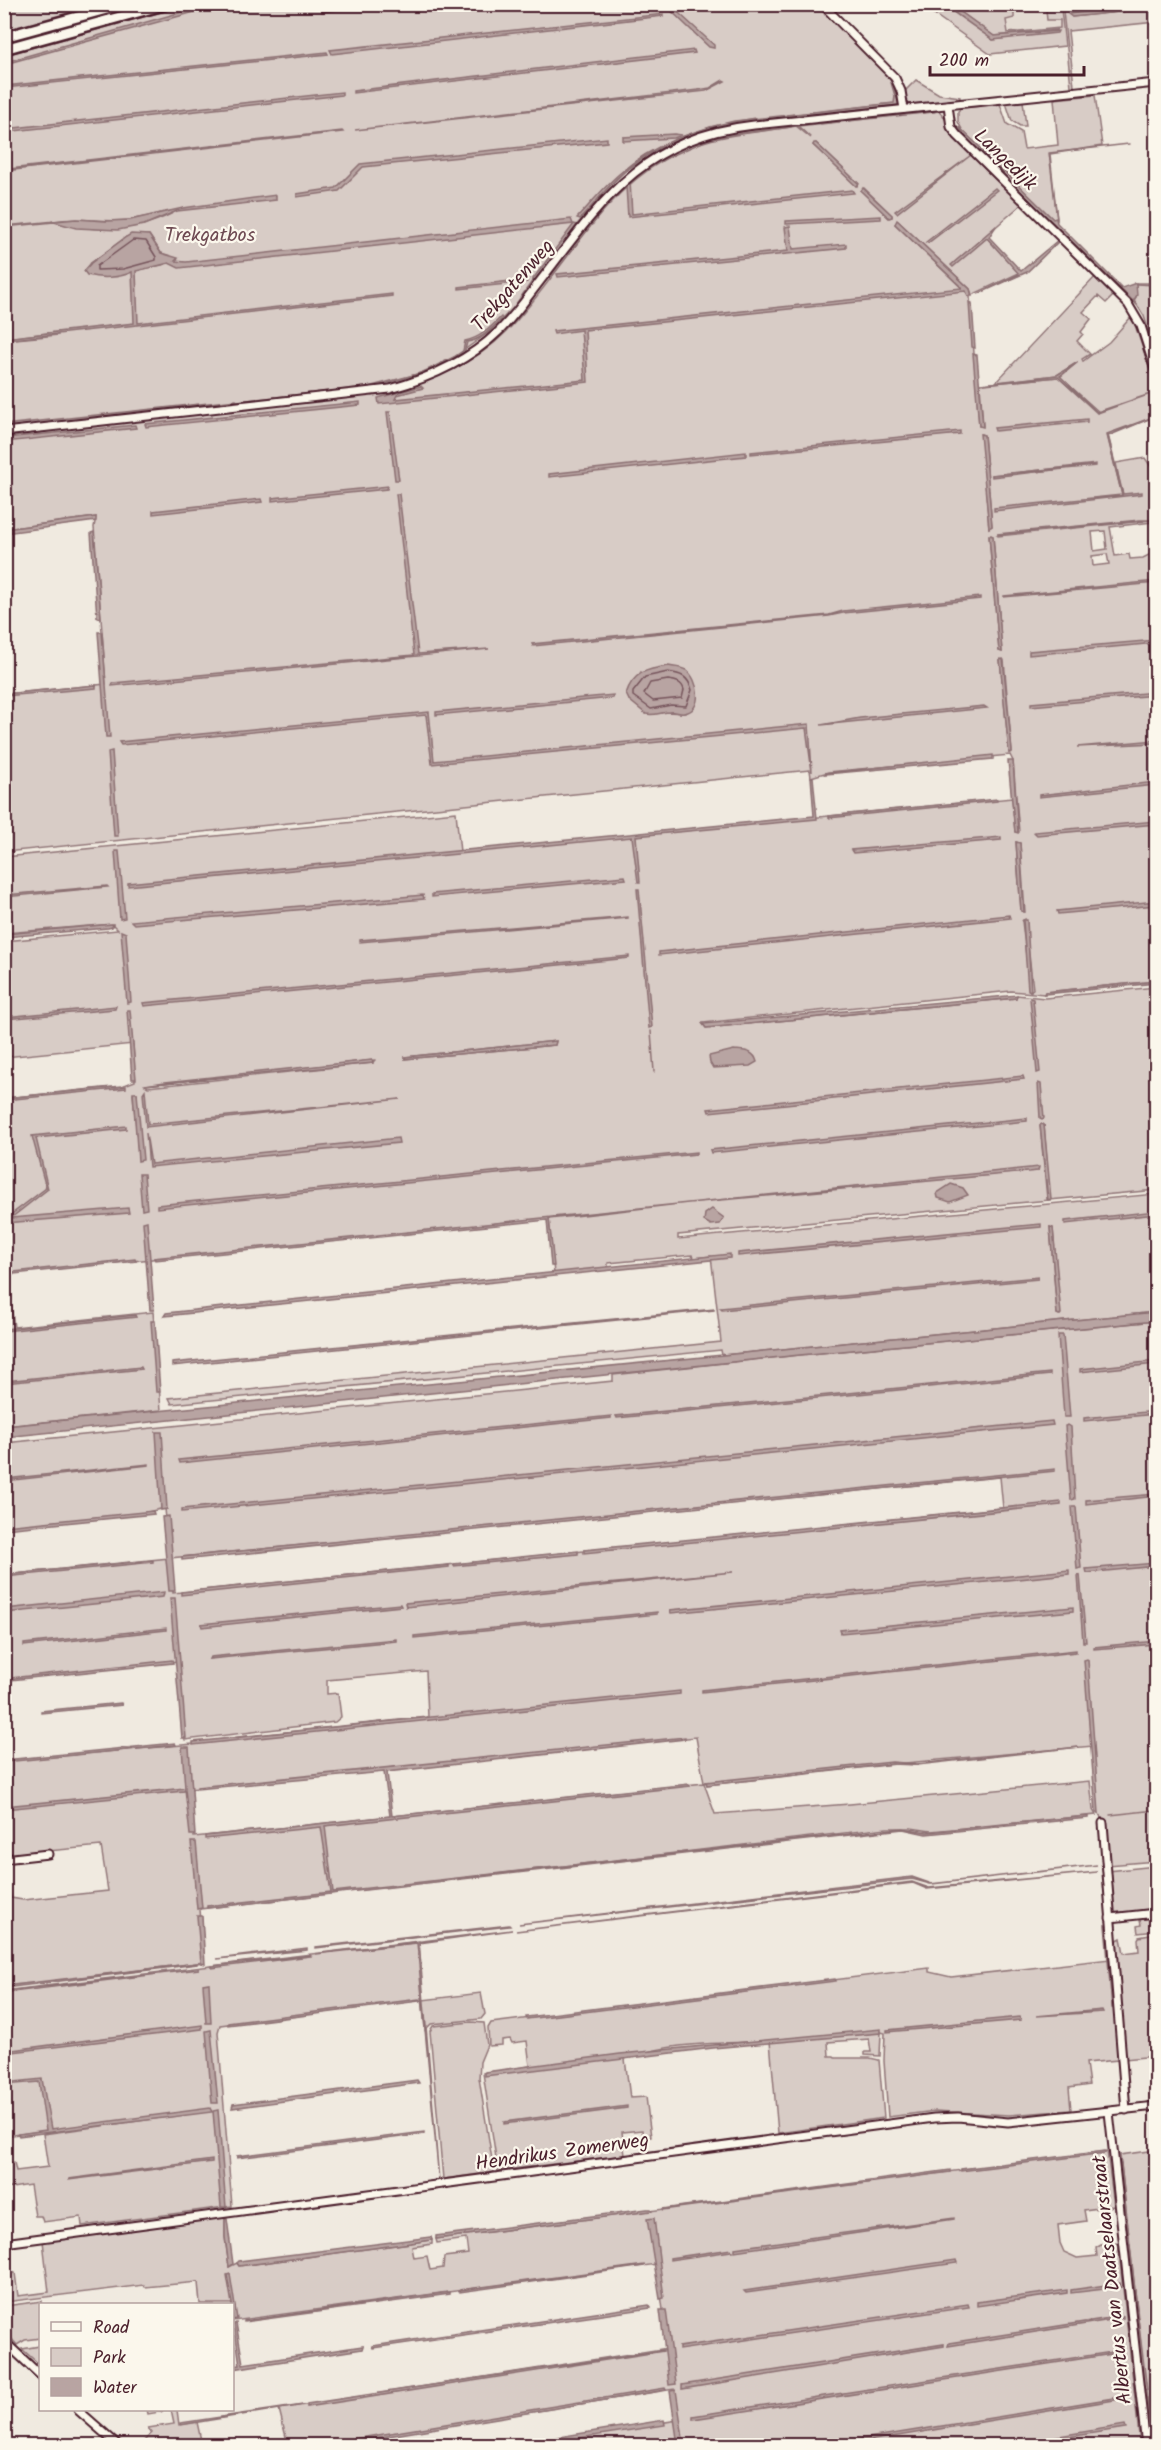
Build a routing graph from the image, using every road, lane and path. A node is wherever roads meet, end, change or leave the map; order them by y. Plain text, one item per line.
1 (125, 4) edge
2 (167, 4) edge
3 (822, 4) edge
4 (4, 38) edge
5 (4, 49) edge
6 (1156, 83) edge
7 (948, 105) junction
8 (904, 109) junction
9 (1156, 373) edge
10 (4, 432) edge
11 (1103, 1823) dead end
12 (48, 1854) dead end
13 (4, 1858) edge
14 (1156, 1913) edge
15 (1110, 1918) junction
16 (1156, 2106) edge
17 (1125, 2110) junction
18 (1109, 2112) junction
19 (4, 2243) edge
20 (4, 2341) edge
21 (39, 2374) edge
22 (80, 2411) edge
23 (118, 2445) edge
24 (1146, 2445) edge

1 - 4 highway
2 - 5 highway
3 - 8 street
6 - 7 street
7 - 8 street
7 - 9 street, Langedijk
8 - 10 street, Trekgatenweg
11 - 15 street
12 - 13 street
14 - 15 street
15 - 17 street
16 - 17 street, Hendrikus Zomerweg
17 - 18 street, Hendrikus Zomerweg
18 - 19 street, Hendrikus Zomerweg
18 - 24 street, Albertus van Daatselaarstraat
20 - 21 street
22 - 23 street

